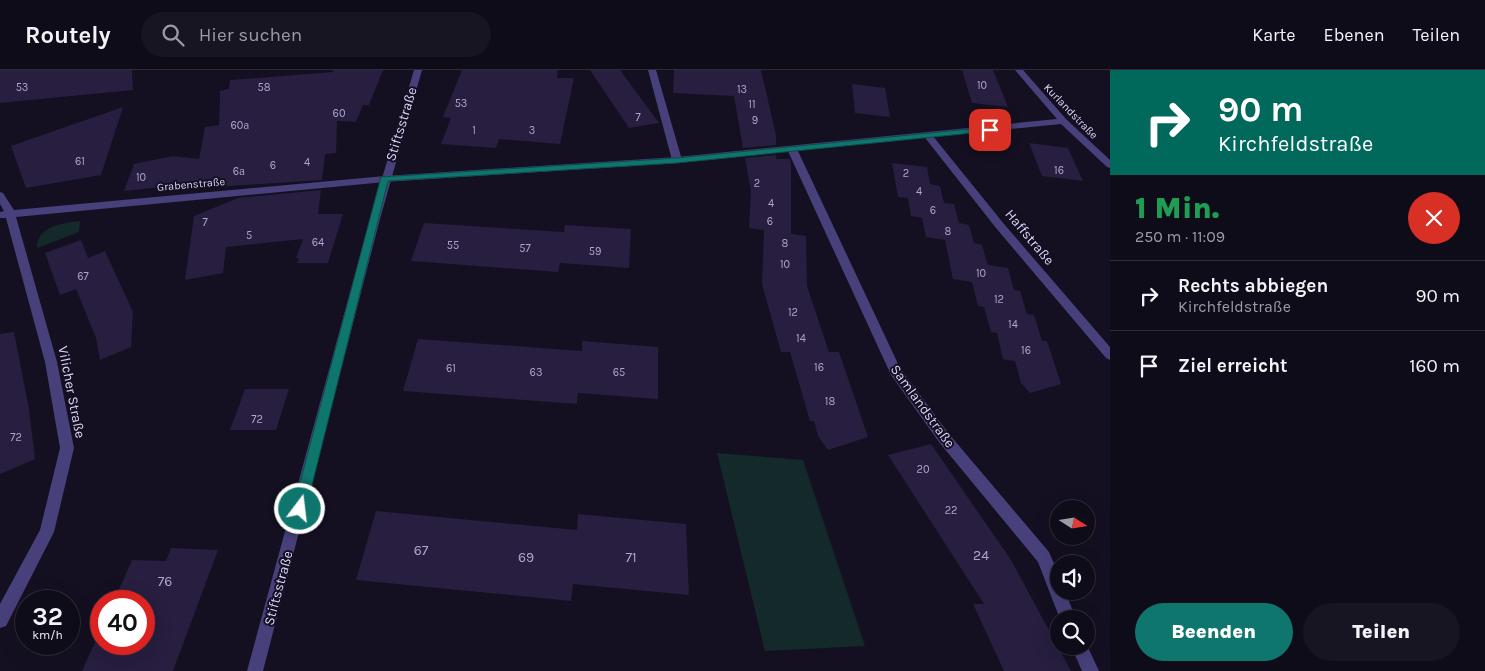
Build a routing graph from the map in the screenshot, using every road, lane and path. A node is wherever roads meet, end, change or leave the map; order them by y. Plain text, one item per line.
1 (418, 70) edge
2 (652, 70) edge
3 (1019, 70) edge
4 (1063, 121) junction
5 (929, 136) junction
6 (792, 149) junction
7 (677, 160) junction
8 (1110, 165) edge
9 (384, 179) junction
10 (0, 195) edge
11 (5, 214) edge
12 (1110, 355) edge
13 (1065, 610) edge
14 (0, 620) edge
15 (1083, 655) edge
16 (255, 671) edge
17 (1091, 671) edge

1 - 9 street, Stiftsstraße
2 - 7 street
3 - 4 street, Kurlandstraße
4 - 5 street, Grabenstraße
4 - 8 street, Kurlandstraße
5 - 6 street, Grabenstraße
5 - 12 street, Haffstraße
6 - 7 street, Grabenstraße
6 - 13 street, Samlandstraße
7 - 9 street, Grabenstraße
9 - 11 street, Grabenstraße
9 - 16 street, Stiftsstraße
10 - 11 street, Vilicher Straße
11 - 14 street, Vilicher Straße
15 - 17 street

